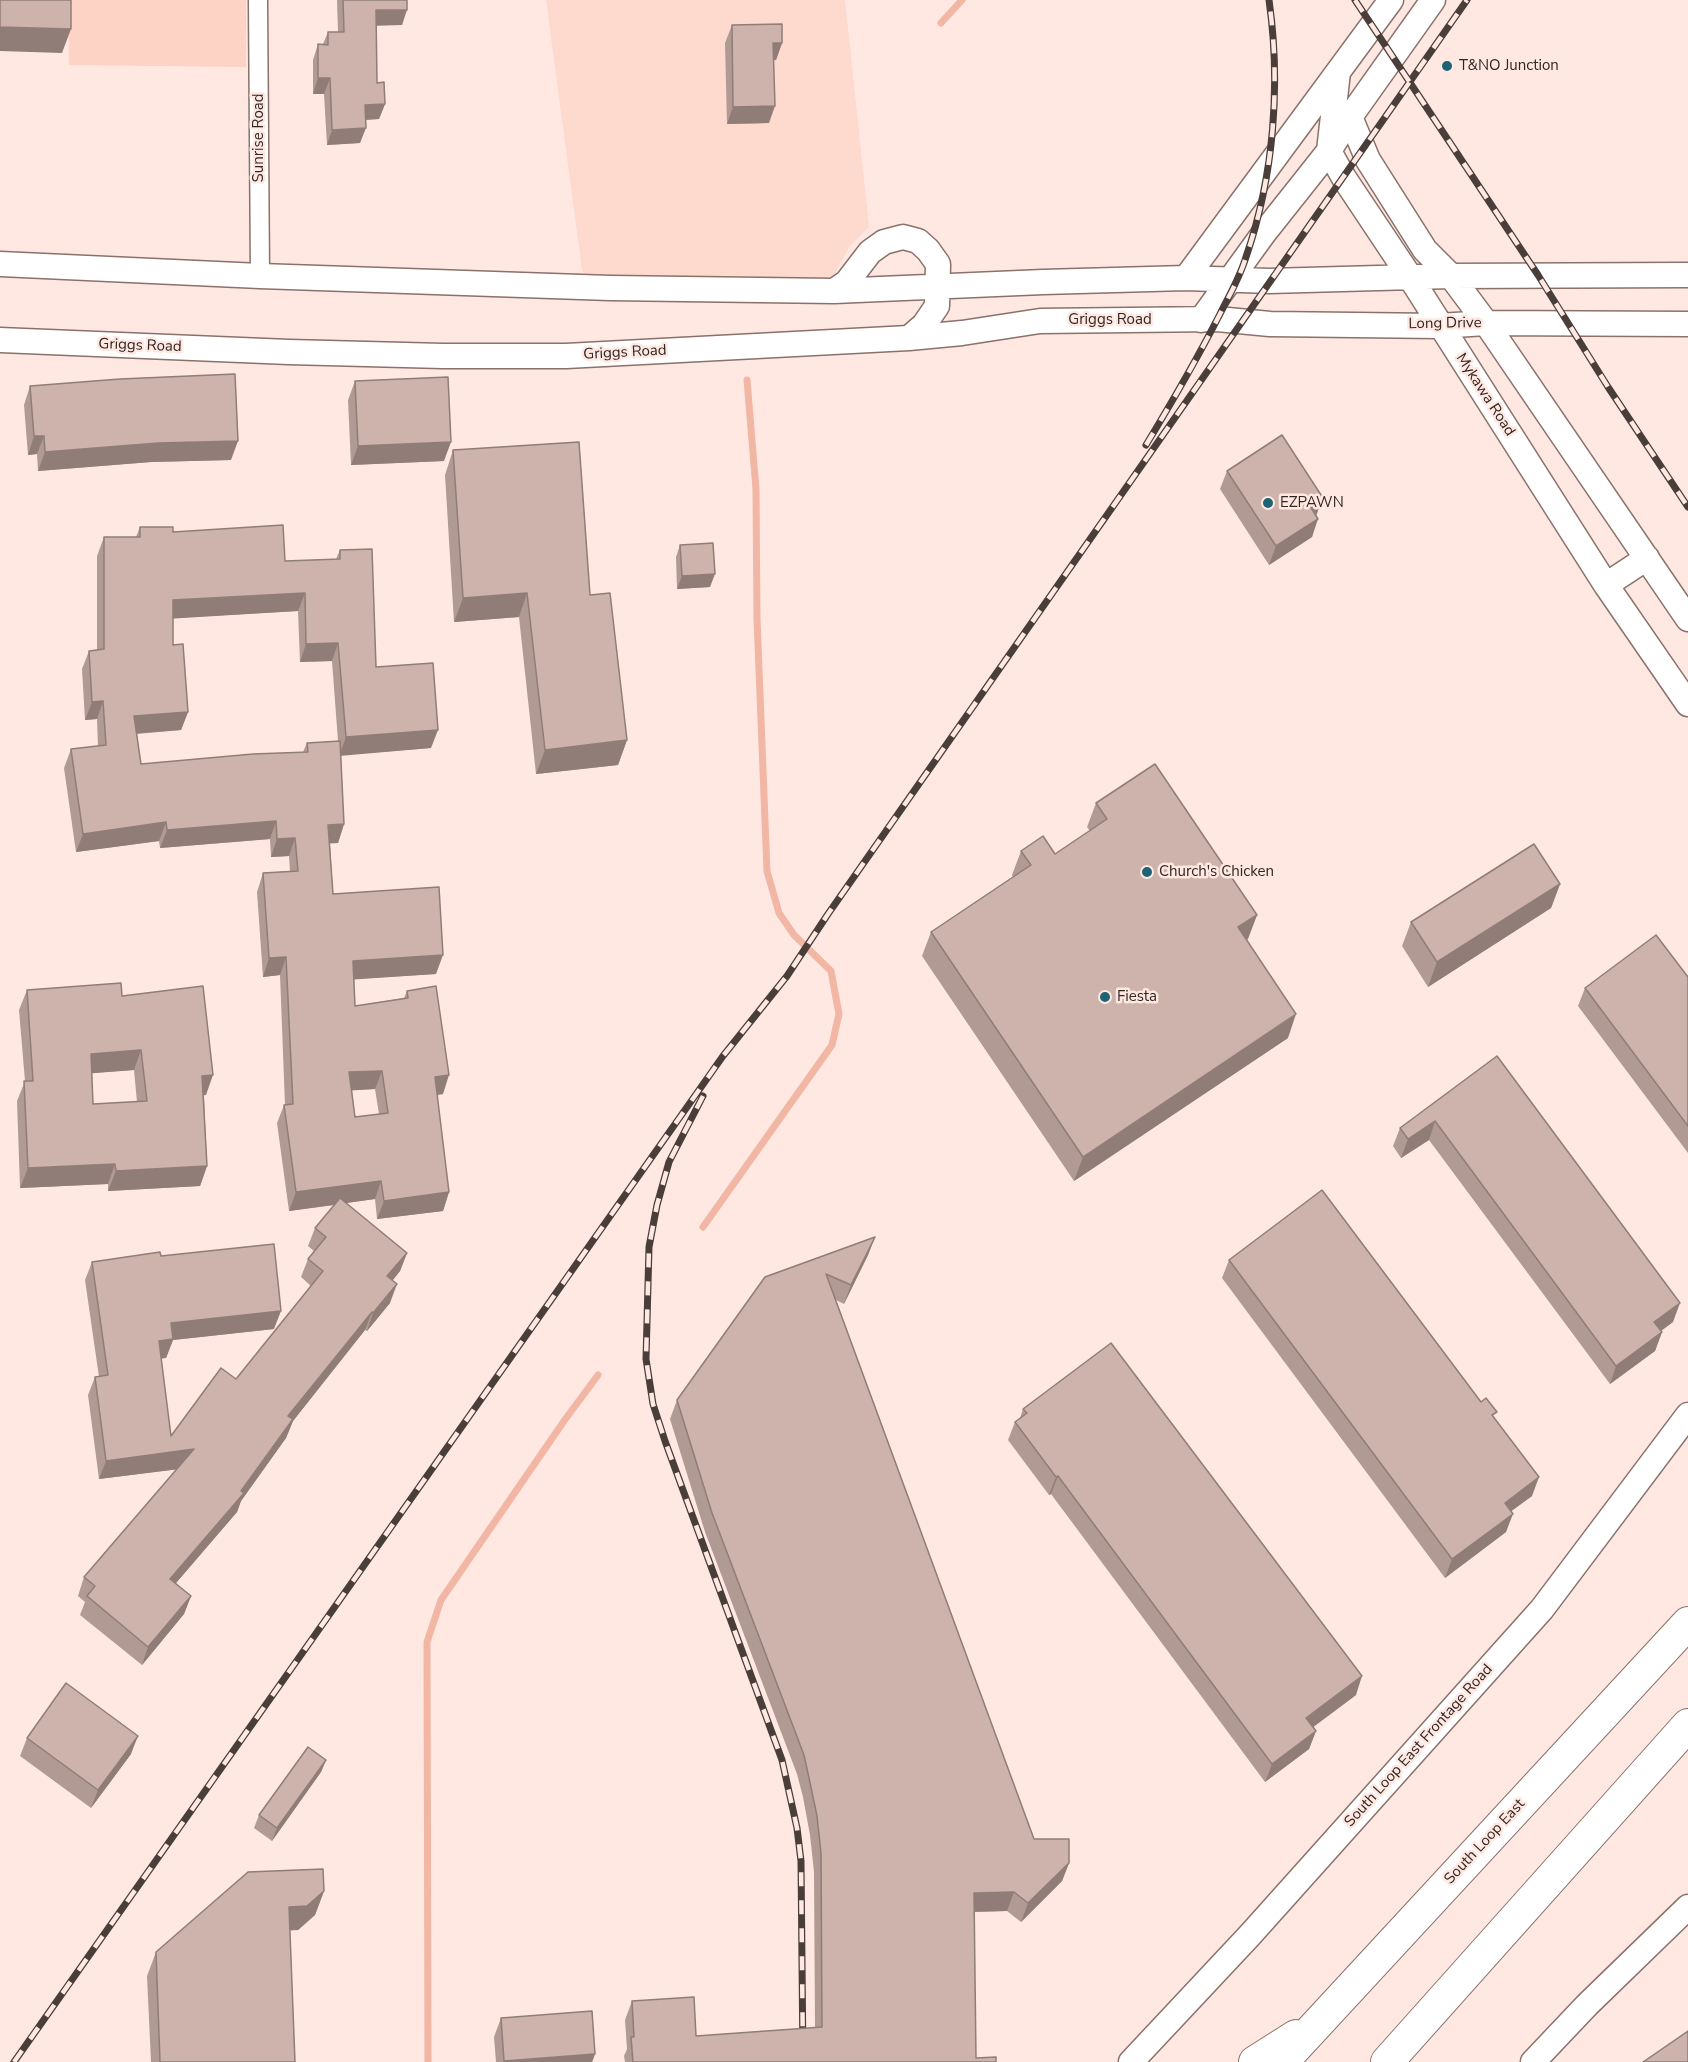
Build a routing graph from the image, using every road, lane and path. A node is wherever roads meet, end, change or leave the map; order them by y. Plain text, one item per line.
1 (258, 0) edge
2 (1391, 0) edge
3 (1433, 0) edge
4 (1338, 72) junction
5 (1350, 117) junction
6 (1329, 151) junction
7 (0, 264) edge
8 (1688, 275) edge
9 (260, 276) junction
10 (1451, 276) junction
11 (1410, 277) junction
12 (1186, 278) junction
13 (1229, 280) junction
14 (937, 286) junction
15 (834, 291) junction
16 (1201, 320) junction
17 (1486, 323) junction
18 (1688, 324) edge
19 (1439, 326) junction
20 (909, 338) junction
21 (0, 340) edge
22 (1647, 558) junction
23 (1606, 585) junction
24 (1688, 619) edge
25 (1684, 690) edge
26 (1688, 1415) edge
27 (1688, 1623) edge
28 (1688, 1725) edge
29 (1688, 1907) edge
30 (1322, 2019) junction
31 (1131, 2062) edge
32 (1255, 2062) edge
33 (1282, 2062) edge
34 (1387, 2062) edge
35 (1533, 2062) edge

1 - 9 street, Sunrise Road
2 - 4 main road
3 - 5 main road
4 - 6 main road
4 - 12 main road
5 - 6 main road
5 - 10 main road
6 - 11 main road, Mykawa Road
6 - 13 main road
7 - 9 main road
8 - 10 main road
9 - 15 main road
10 - 11 main road
10 - 17 main road
11 - 13 main road
11 - 19 main road, Mykawa Road
12 - 13 main road
12 - 14 main road
13 - 16 main road
14 - 15 main road
14 - 15 main road
14 - 20 main road
16 - 19 main road, Long Drive
16 - 20 main road, Griggs Road
17 - 18 main road, Long Drive
17 - 19 main road, Long Drive
17 - 22 main road
19 - 23 main road, Mykawa Road
20 - 21 main road, Griggs Road
22 - 23 main road
22 - 24 main road
23 - 25 main road, Mykawa Road
26 - 31 main road, South Loop East Frontage Road
27 - 30 highway, South Loop East
28 - 34 highway
29 - 35 main road
30 - 32 highway
30 - 33 highway, South Loop East

